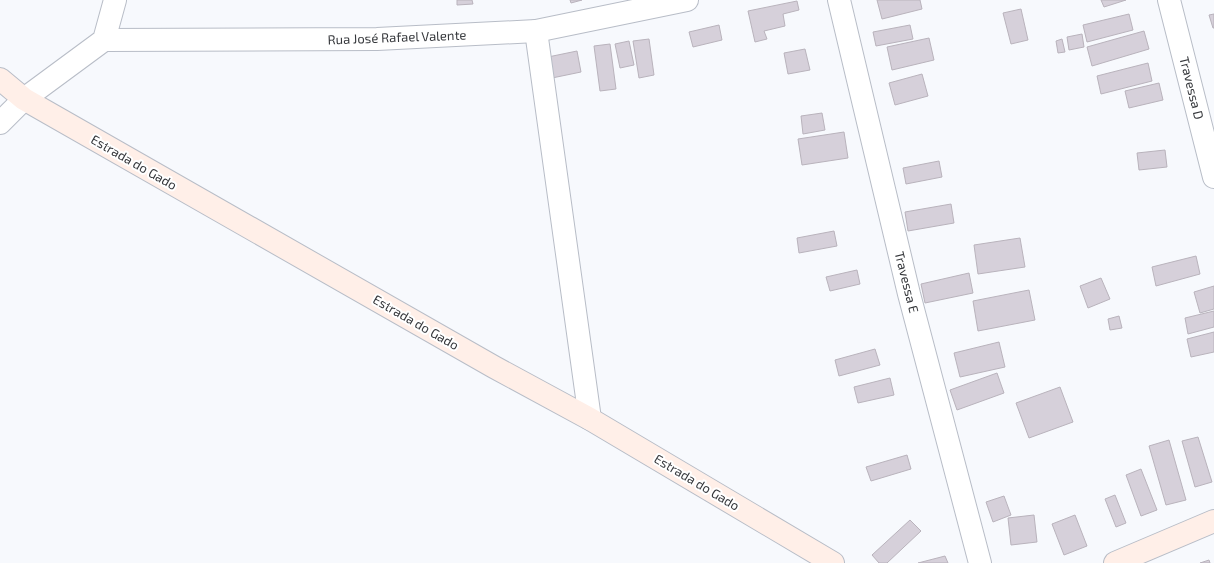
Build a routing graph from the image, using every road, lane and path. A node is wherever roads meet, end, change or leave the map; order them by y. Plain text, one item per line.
1 (115, 0) edge
2 (687, 0) edge
3 (839, 0) edge
4 (1169, 0) edge
5 (536, 32) junction
6 (104, 40) junction
7 (0, 79) edge
8 (24, 99) junction
9 (0, 122) edge
10 (1214, 177) edge
11 (590, 419) junction
12 (1214, 521) edge
13 (833, 563) edge
14 (980, 563) edge
15 (1115, 563) edge

1 - 6 street
2 - 5 street, Rua José Rafael Valente
3 - 14 street, Travessa E
4 - 10 street, Travessa D
5 - 6 street, Rua José Rafael Valente
5 - 11 street
6 - 8 street
7 - 8 street, Estrada do Gado
8 - 9 street
8 - 11 street, Estrada do Gado
11 - 13 street, Estrada do Gado
12 - 15 street

